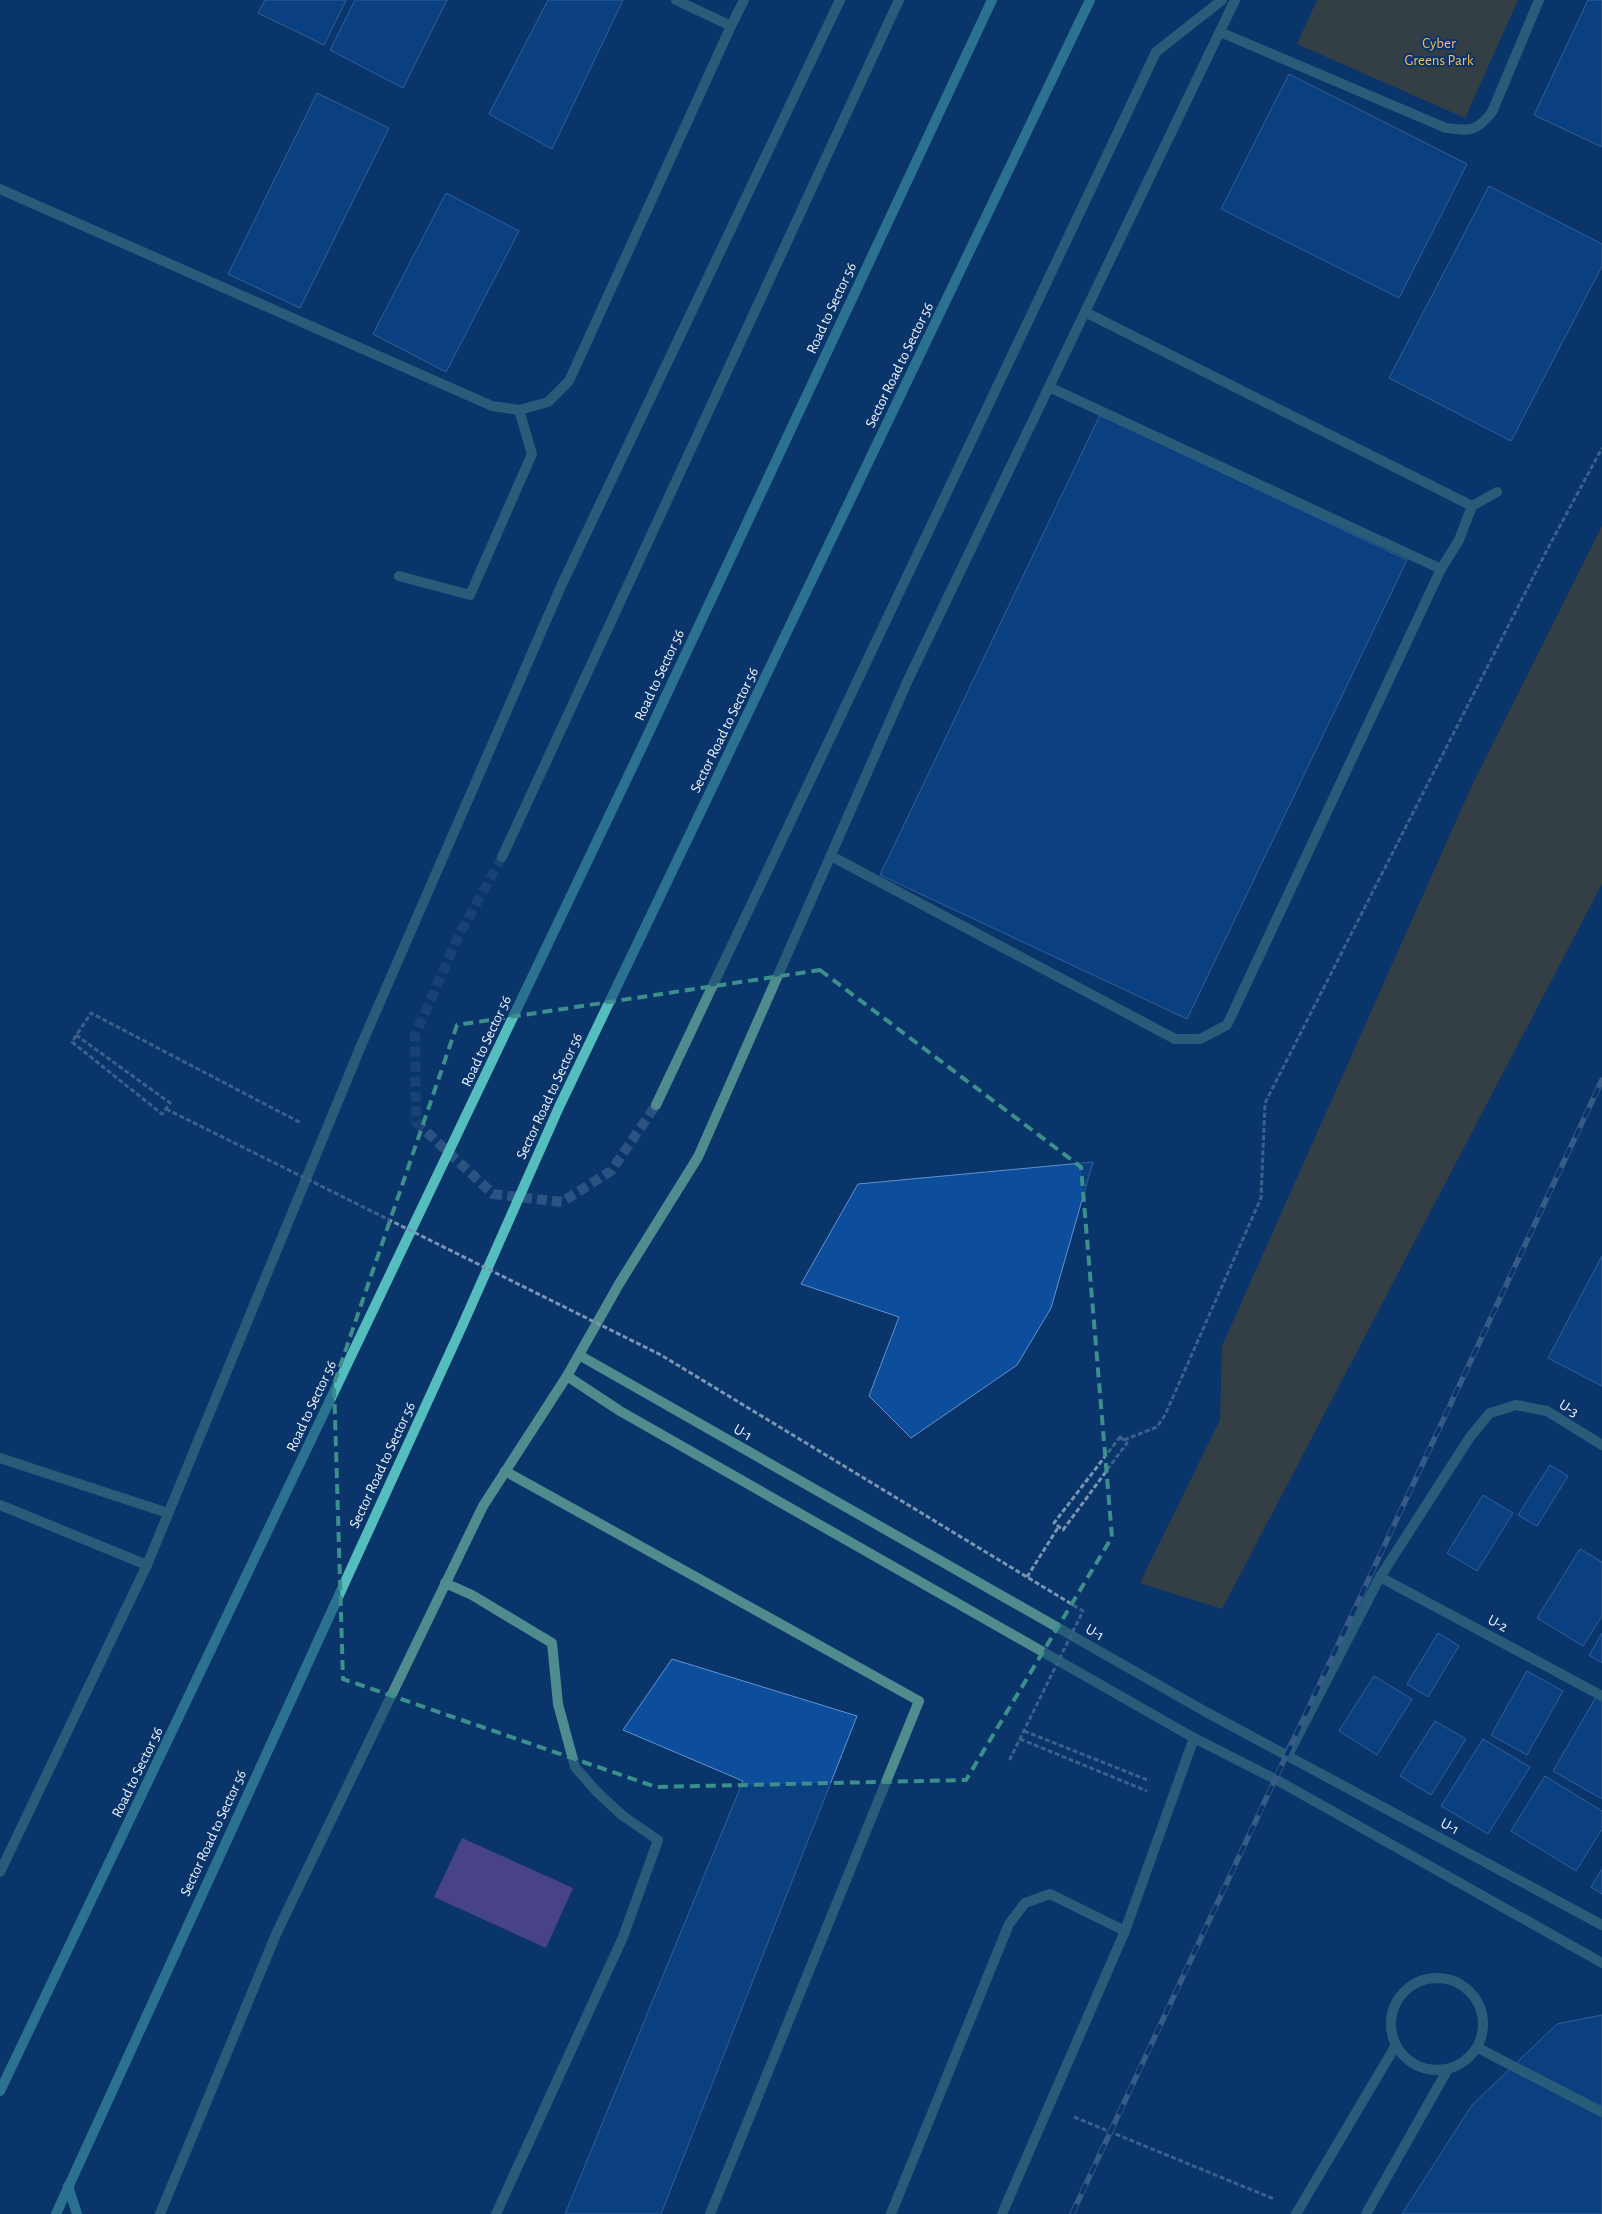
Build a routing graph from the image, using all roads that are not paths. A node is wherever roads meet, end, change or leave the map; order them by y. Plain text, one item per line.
1 (676, 0) edge
2 (744, 0) edge
3 (840, 0) edge
4 (899, 0) edge
5 (992, 0) edge
6 (1090, 0) edge
7 (1222, 0) edge
8 (1235, 0) edge
9 (1539, 0) edge
10 (731, 26) junction
11 (1220, 32) junction
12 (0, 189) edge
13 (1085, 312) junction
14 (1049, 387) junction
15 (519, 410) junction
16 (1497, 492) dead end
17 (1472, 506) junction
18 (1441, 569) junction
19 (398, 576) dead end
20 (831, 856) junction
21 (502, 857) tunnel mouth
22 (656, 1105) tunnel mouth
23 (579, 1355) junction
24 (567, 1376) junction
25 (1602, 1445) edge
26 (0, 1458) edge
27 (505, 1471) junction
28 (0, 1505) edge
29 (168, 1513) junction
30 (147, 1565) junction
31 (1380, 1576) junction
32 (445, 1583) junction
33 (1602, 1696) edge
34 (1194, 1738) junction
35 (1288, 1755) junction
36 (0, 1872) edge
37 (1602, 1925) edge
38 (1125, 1931) junction
39 (1602, 1963) edge
40 (1396, 2045) junction
41 (1478, 2048) junction
42 (1448, 2069) junction
43 (0, 2091) edge
44 (1602, 2112) edge
45 (68, 2186) junction
46 (1298, 2212) edge
47 (56, 2214) edge
48 (77, 2214) edge
49 (160, 2214) edge
50 (496, 2214) edge
51 (710, 2214) edge
52 (892, 2214) edge
53 (1002, 2214) edge
54 (1366, 2214) edge

1 - 10 street
2 - 10 street
3 - 29 street
4 - 21 street
5 - 43 main road, Road to Sector 56
6 - 45 main road, Sector Road to Sector 56
7 - 22 street
8 - 11 street
9 - 11 street
10 - 15 street
11 - 13 street
12 - 15 street
13 - 14 street
13 - 17 street
14 - 18 street
14 - 20 street
15 - 19 street
16 - 17 street
17 - 18 street
18 - 20 street
20 - 23 street
23 - 24 street
23 - 35 street, U-1
24 - 27 street
24 - 34 street
25 - 31 street, U-3
26 - 29 street
27 - 32 street
27 - 51 street
28 - 30 street
29 - 30 street
30 - 36 street
31 - 33 street, U-2
31 - 35 street
32 - 49 street
32 - 50 street
34 - 38 street
34 - 39 street
35 - 37 street, U-1
38 - 52 street
38 - 53 street
40 - 41 street
40 - 42 street
40 - 46 street
41 - 42 street
41 - 44 street
42 - 54 street
45 - 47 main road, Sector Road to Sector 56
45 - 48 main road

